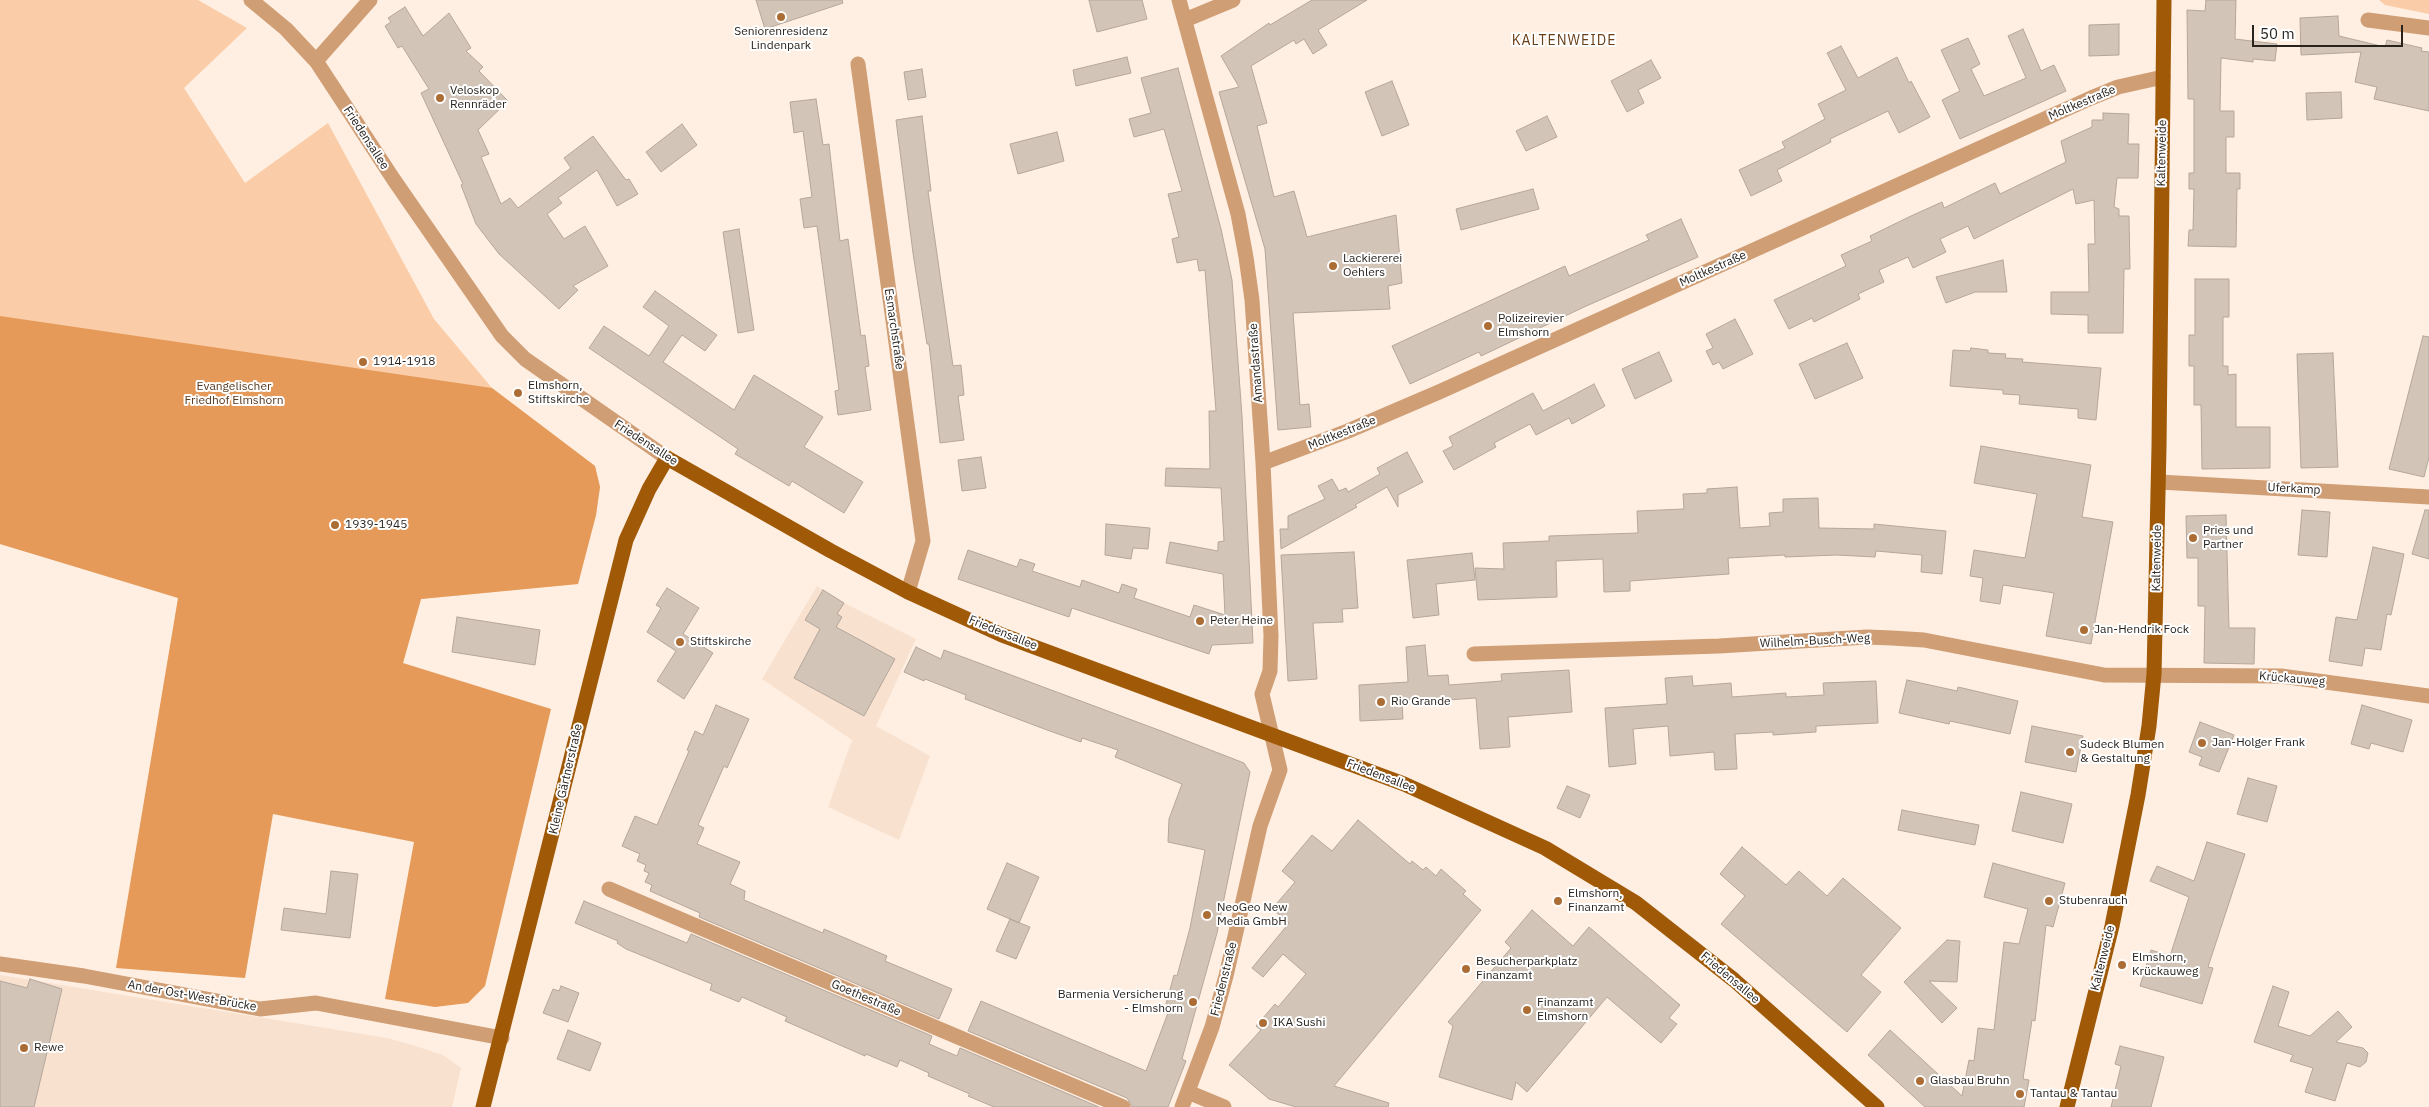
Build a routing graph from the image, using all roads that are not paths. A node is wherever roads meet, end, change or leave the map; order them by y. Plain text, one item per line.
1 (251, 0) edge
2 (370, 0) edge
3 (1179, 0) edge
4 (1233, 0) edge
5 (2164, 0) edge
6 (1184, 20) junction
7 (2368, 20) dead end
8 (2429, 28) edge
9 (316, 61) junction
10 (858, 64) dead end
11 (2163, 77) junction
12 (668, 458) junction
13 (1262, 463) junction
14 (2159, 482) junction
15 (2429, 497) edge
16 (908, 592) junction
17 (1474, 654) dead end
18 (2154, 674) junction
19 (2429, 696) edge
20 (1270, 734) junction
21 (609, 889) dead end
22 (0, 964) edge
23 (502, 1038) junction
24 (1188, 1092) junction
25 (483, 1107) edge
26 (1123, 1107) edge
27 (1182, 1107) edge
28 (1224, 1107) edge
29 (1878, 1107) edge
30 (2067, 1107) edge

1 - 9 street, Friedensallee
2 - 9 street
3 - 6 street, Amandastraße
4 - 6 street
5 - 11 main road, Kaltenweide
6 - 13 street, Amandastraße
7 - 8 street
9 - 12 street, Friedensallee
10 - 16 street, Esmarchstraße
11 - 13 street, Moltkestraße
11 - 14 main road, Kaltenweide
12 - 16 main road, Friedensallee
12 - 23 main road, Kleine Gärtnerstraße
13 - 20 street, Amandastraße
14 - 15 street, Uferkamp
14 - 18 main road, Kaltenweide
16 - 20 main road, Friedensallee
17 - 18 street, Wilhelm-Busch-Weg
18 - 19 street, Krückauweg
18 - 30 main road, Kaltenweide
20 - 24 street, Friedenstraße
20 - 29 main road, Friedensallee
21 - 26 street, Goethestraße
22 - 23 street, An der Ost-West-Brücke
23 - 25 main road, Kleine Gärtnerstraße
24 - 27 street, Friedenstraße
24 - 28 street

